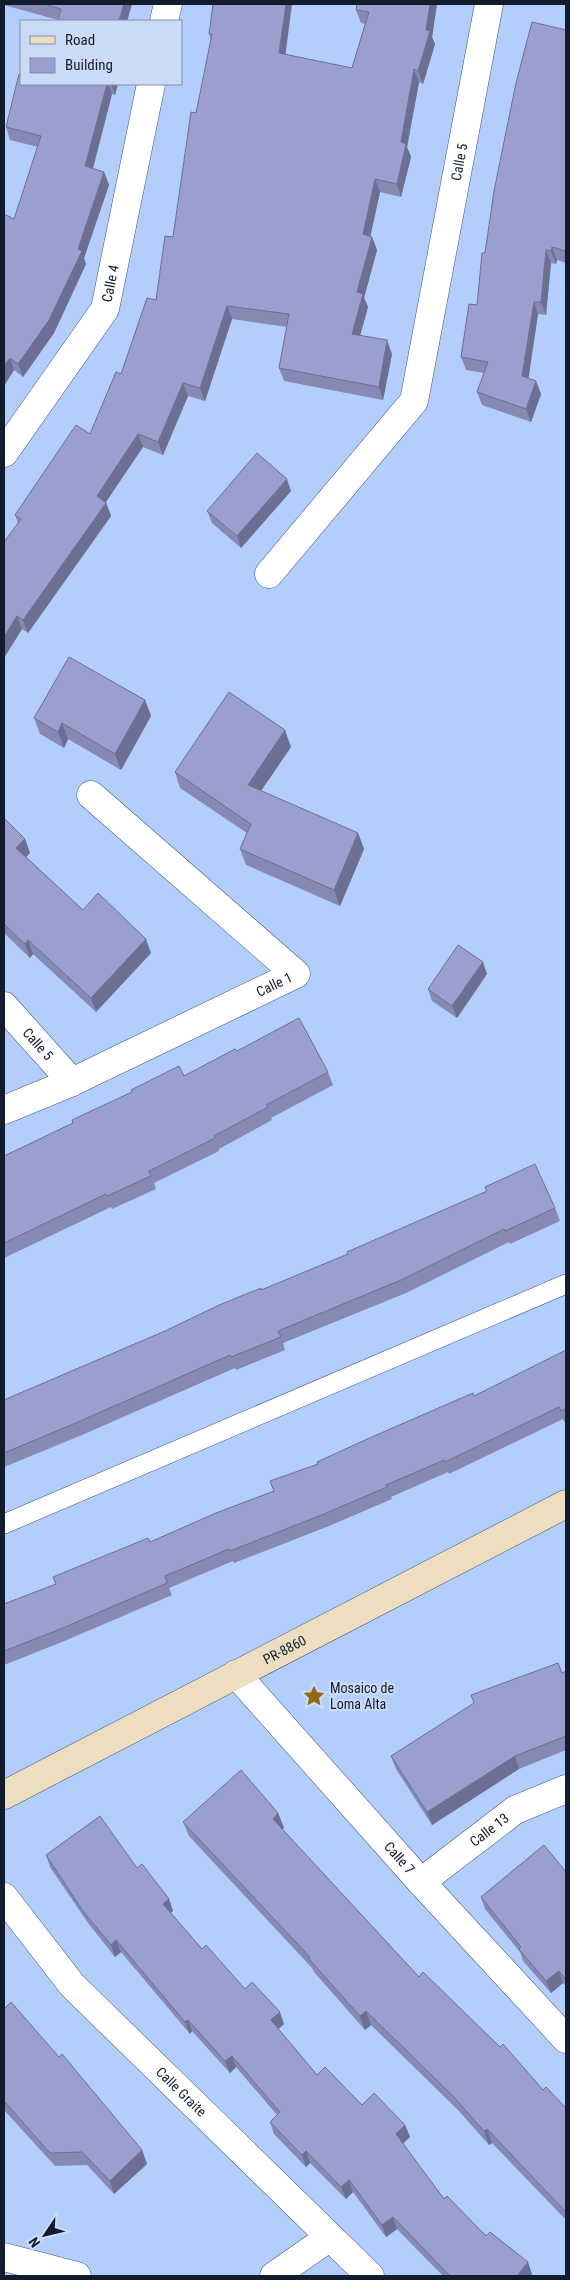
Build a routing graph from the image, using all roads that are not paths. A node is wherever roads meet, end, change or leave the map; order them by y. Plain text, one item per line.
1 (168, 4) edge
2 (490, 4) edge
3 (164, 20) edge
4 (151, 85) edge
5 (4, 453) edge
6 (269, 574) dead end
7 (91, 796) dead end
8 (4, 1006) edge
9 (72, 1082) junction
10 (4, 1110) edge
11 (566, 1284) edge
12 (566, 1504) edge
13 (4, 1524) edge
14 (236, 1674) junction
15 (566, 1789) edge
16 (4, 1795) edge
17 (421, 1882) junction
18 (4, 1897) edge
19 (566, 2039) edge
20 (330, 2237) junction
21 (6, 2260) edge
22 (77, 2276) edge
23 (274, 2276) edge
24 (370, 2276) edge

1 - 3 street
2 - 6 street, Calle 5
4 - 5 street, Calle 4
7 - 9 street, Calle 1
8 - 9 street, Calle 5
9 - 10 street, Calle 1
11 - 13 lane
12 - 14 street, PR-8860 / PR-8860
14 - 16 street, PR-8860 / PR-8860
14 - 17 street, Calle 7
15 - 17 street, Calle 13
17 - 19 street, Calle 7
18 - 20 street, Calle Graite
20 - 23 street
20 - 24 street, Calle Graite
21 - 22 street

